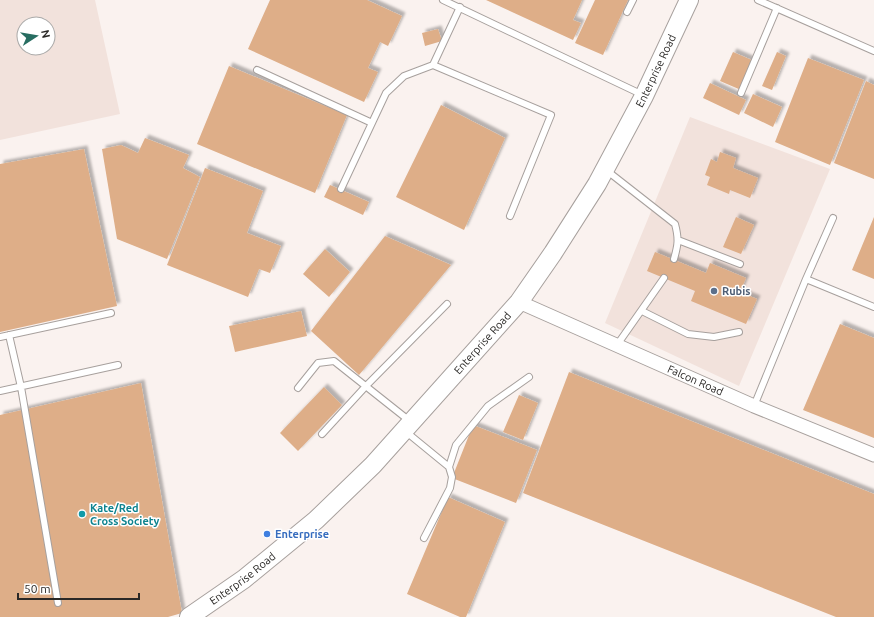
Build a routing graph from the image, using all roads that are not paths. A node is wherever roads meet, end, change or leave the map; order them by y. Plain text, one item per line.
1 (443, 0) edge
2 (633, 0) edge
3 (689, 0) edge
4 (758, 0) edge
5 (460, 7) junction
6 (777, 8) junction
7 (627, 12) dead end
8 (874, 51) edge
9 (433, 65) junction
10 (257, 70) dead end
11 (741, 93) dead end
12 (644, 96) junction
13 (372, 123) junction
14 (605, 170) junction
15 (341, 189) dead end
16 (510, 216) dead end
17 (833, 218) dead end
18 (678, 240) junction
19 (674, 259) dead end
20 (740, 264) dead end
21 (664, 278) dead end
22 (806, 279) junction
23 (519, 302) junction
24 (447, 304) dead end
25 (874, 307) edge
26 (642, 311) junction
27 (111, 313) dead end
28 (739, 332) dead end
29 (9, 335) junction
30 (0, 337) edge
31 (617, 345) junction
32 (118, 365) dead end
33 (530, 376) dead end
34 (366, 386) junction
35 (21, 387) junction
36 (298, 388) dead end
37 (0, 391) edge
38 (754, 406) junction
39 (407, 426) junction
40 (322, 434) dead end
41 (874, 455) edge
42 (449, 467) junction
43 (424, 538) dead end
44 (58, 603) dead end
45 (189, 617) edge

1 - 5 lane
2 - 7 lane
3 - 12 main road, Enterprise Road
4 - 6 lane
5 - 9 lane
5 - 12 lane
6 - 8 lane
6 - 11 lane
9 - 13 lane
9 - 16 lane
10 - 13 lane
12 - 14 main road, Enterprise Road
13 - 15 lane
14 - 18 lane
14 - 23 main road, Enterprise Road
17 - 22 lane
18 - 19 lane
18 - 20 lane
21 - 26 lane
22 - 25 lane
22 - 38 lane
23 - 31 street, Falcon Road
23 - 39 main road, Enterprise Road
24 - 34 lane
26 - 28 lane
26 - 31 lane
27 - 29 lane
29 - 30 lane
29 - 35 lane
31 - 38 street, Falcon Road
32 - 35 lane
33 - 42 lane
34 - 36 lane
34 - 39 lane
34 - 40 lane
35 - 37 lane
35 - 44 lane
38 - 41 street, Falcon Road
39 - 42 lane
39 - 45 main road, Enterprise Road
42 - 43 lane

